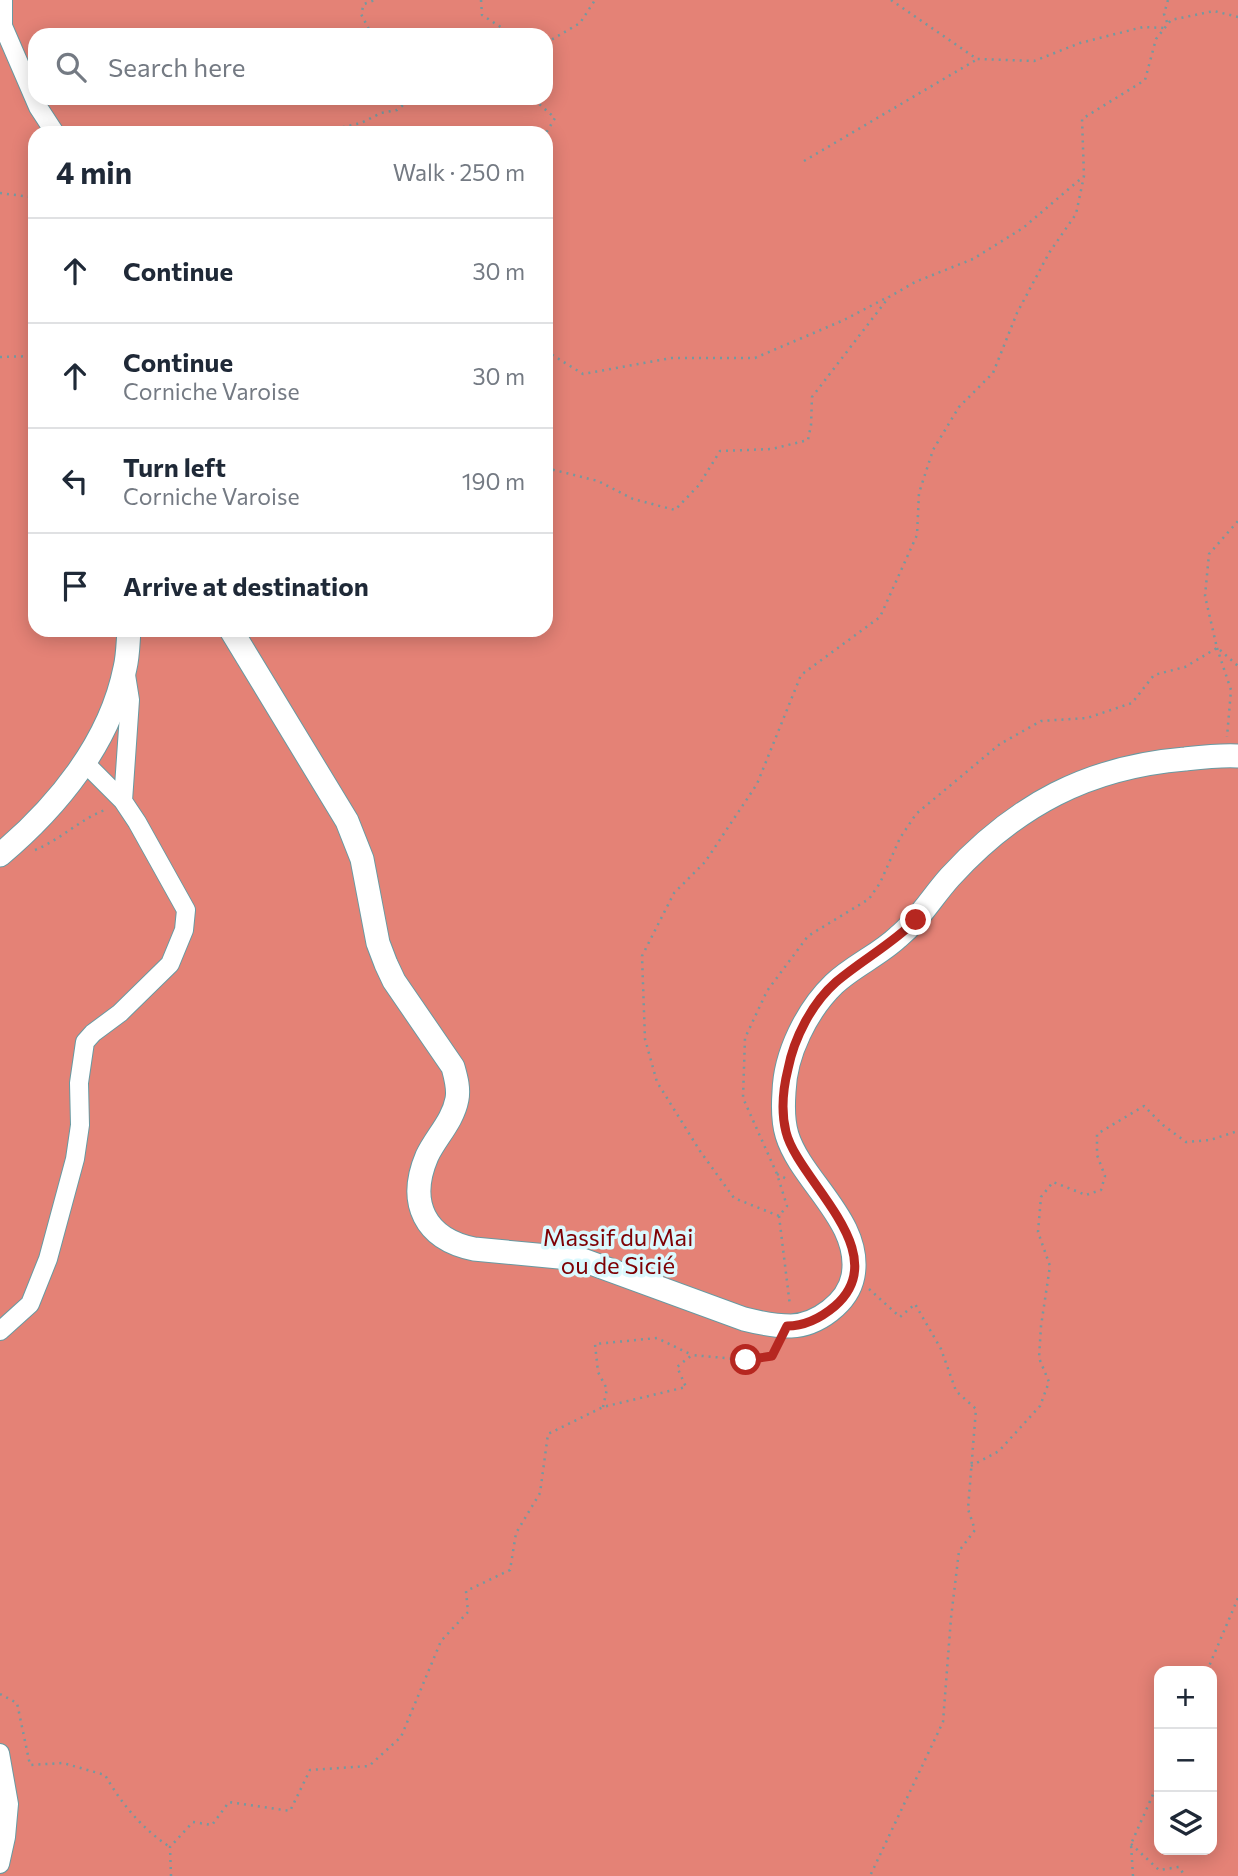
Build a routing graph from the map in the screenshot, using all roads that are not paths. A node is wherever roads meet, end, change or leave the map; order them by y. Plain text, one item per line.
1 (3, 0) edge
2 (28, 84) edge
3 (37, 105) edge
4 (50, 126) edge
5 (128, 637) edge
6 (235, 637) edge
7 (125, 668) junction
8 (1232, 756) edge
9 (85, 763) junction
10 (123, 801) junction
11 (6, 850) edge
12 (0, 1331) edge
13 (0, 1753) edge
14 (0, 1864) edge

1 - 2 street
3 - 4 street
5 - 7 street
6 - 8 street
7 - 9 street
7 - 10 street
9 - 10 street
9 - 11 street
10 - 12 street
13 - 14 street

